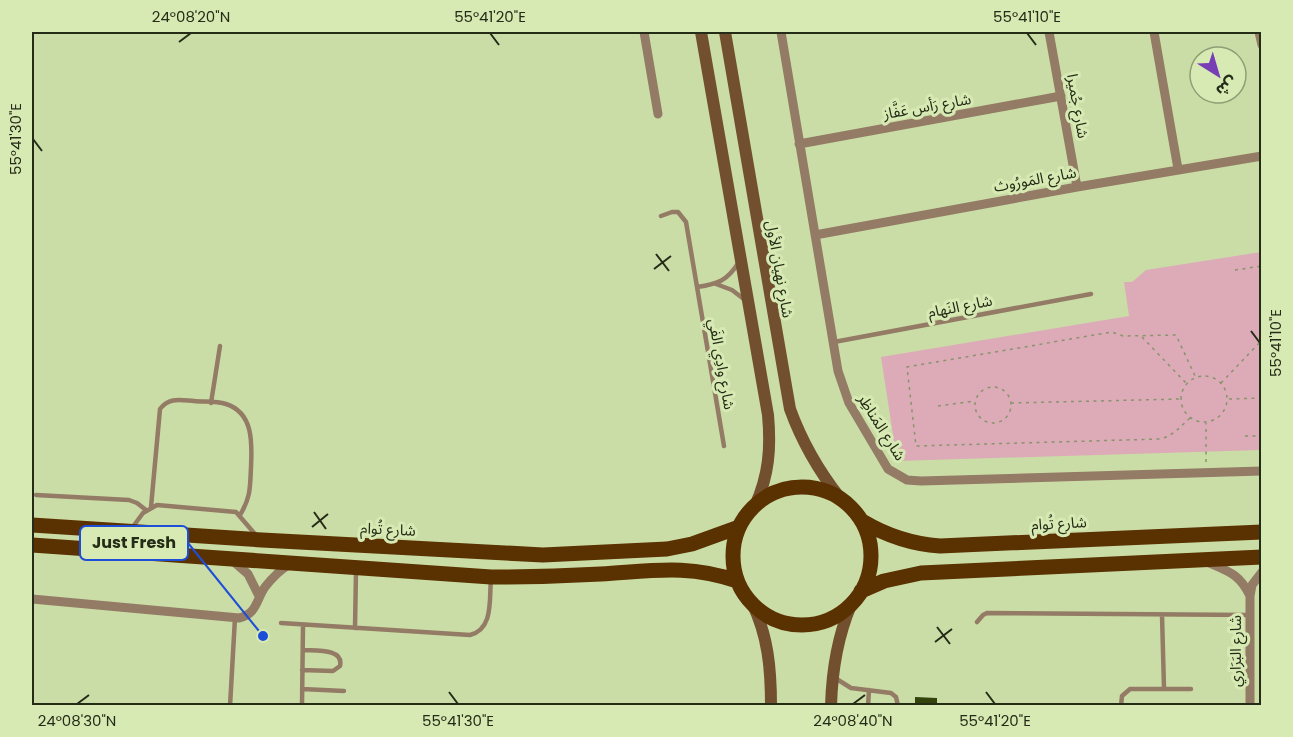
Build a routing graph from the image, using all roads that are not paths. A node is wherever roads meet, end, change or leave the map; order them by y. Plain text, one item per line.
1 (644, 32) edge
2 (701, 32) edge
3 (725, 32) edge
4 (780, 32) edge
5 (1049, 32) edge
6 (1154, 32) edge
7 (1259, 32) edge
8 (1262, 45) edge
9 (1061, 96) junction
10 (658, 114) dead end
11 (799, 144) junction
12 (1262, 156) edge
13 (1178, 169) junction
14 (1077, 187) junction
15 (661, 216) dead end
16 (815, 235) junction
17 (741, 258) junction
18 (716, 284) junction
19 (697, 287) junction
20 (1091, 294) dead end
21 (750, 306) junction
22 (833, 342) junction
23 (220, 345) dead end
24 (211, 402) junction
25 (724, 446) dead end
26 (1262, 471) edge
27 (36, 495) dead end
28 (840, 498) junction
29 (755, 506) junction
30 (151, 507) junction
31 (146, 510) junction
32 (240, 515) junction
33 (862, 521) junction
34 (34, 524) edge
35 (739, 527) junction
36 (130, 532) junction
37 (1262, 532) edge
38 (262, 540) junction
39 (32, 545) edge
40 (1262, 557) edge
41 (230, 559) junction
42 (1203, 560) junction
43 (291, 564) junction
44 (356, 567) junction
45 (1262, 572) edge
46 (491, 577) junction
47 (737, 581) junction
48 (861, 591) junction
49 (260, 596) junction
50 (1250, 596) junction
51 (32, 599) edge
52 (752, 603) junction
53 (851, 605) junction
54 (1262, 608) edge
55 (1250, 612) junction
56 (1162, 615) junction
57 (236, 618) junction
58 (977, 622) dead end
59 (281, 623) dead end
60 (303, 625) junction
61 (356, 628) junction
62 (303, 650) junction
63 (302, 670) junction
64 (832, 676) junction
65 (1164, 688) junction
66 (302, 689) junction
67 (1191, 689) dead end
68 (869, 690) junction
69 (344, 691) dead end
70 (230, 705) edge
71 (302, 705) edge
72 (771, 705) edge
73 (831, 705) edge
74 (868, 705) edge
75 (898, 705) edge
76 (1121, 705) edge
77 (1250, 705) edge

1 - 10 street
2 - 17 main road
3 - 28 main road, شارع نهيان الأول
4 - 11 street, شارع المَناظِر
5 - 9 street, شارع جُميرا
6 - 13 street
7 - 8 street
9 - 11 street, شارع رَأس عَفَّاز
9 - 14 street, شارع جُميرا
11 - 16 street, شارع المَناظِر
12 - 13 street, شارع المَورُوث
13 - 14 street, شارع المَورُوث
14 - 16 street, شارع المَورُوث
15 - 19 lane, شارع وادِي الفَي
16 - 22 street, شارع المَناظِر
17 - 18 lane
17 - 21 main road
18 - 19 lane
18 - 21 lane
19 - 25 lane, شارع وادِي الفَي
20 - 22 lane, شارع النَهام
21 - 29 main road
22 - 26 street, شارع المَناظِر
23 - 24 lane
24 - 30 lane
24 - 32 lane
27 - 31 lane
28 - 29 main road
28 - 33 main road
29 - 35 main road
30 - 31 lane
30 - 32 lane
31 - 36 lane
32 - 38 lane
33 - 37 main road, شارع تُوام
33 - 48 main road
34 - 36 main road, شارع تُوام
35 - 38 main road, شارع تُوام
35 - 47 main road
36 - 38 main road, شارع تُوام
39 - 41 main road
40 - 42 main road
41 - 43 main road
41 - 49 street
42 - 48 main road
42 - 50 street, شارع البَرَاري
43 - 44 main road
43 - 49 street
44 - 46 main road
44 - 61 lane
45 - 50 street, شارع البَرَاري
46 - 47 main road
46 - 61 lane
47 - 52 main road
48 - 53 main road
49 - 57 street
50 - 55 street, شارع البَرَاري
51 - 57 street
52 - 53 main road
52 - 72 main road
53 - 64 main road
54 - 55 street
55 - 56 lane
55 - 77 street, شارع البَرَاري
56 - 58 lane
56 - 65 lane
57 - 70 lane
59 - 60 lane
60 - 61 lane
60 - 62 lane
62 - 63 lane
62 - 63 lane
63 - 66 lane
64 - 68 lane
64 - 73 main road
65 - 67 lane
65 - 76 lane
66 - 69 lane
66 - 71 lane
68 - 74 lane
68 - 75 lane

